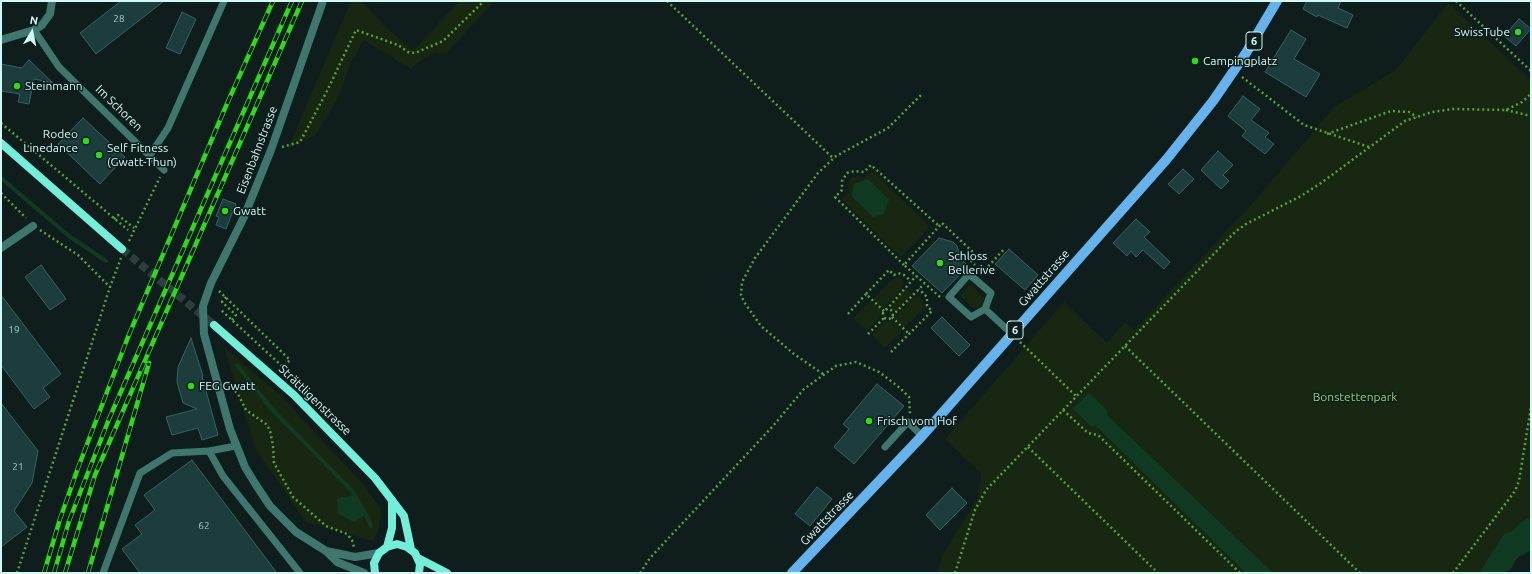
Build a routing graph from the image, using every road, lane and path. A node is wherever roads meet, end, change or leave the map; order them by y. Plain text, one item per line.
1 (52, 1) edge
2 (224, 1) edge
3 (323, 1) edge
4 (484, 1) edge
5 (667, 1) edge
6 (1277, 1) edge
7 (1456, 1) edge
8 (34, 30) junction
9 (1, 40) edge
10 (1233, 71) junction
11 (1531, 71) edge
12 (922, 94) dead end
13 (1531, 94) edge
14 (1506, 110) junction
15 (1531, 116) edge
16 (1417, 117) junction
17 (1, 123) edge
18 (1327, 134) junction
19 (1, 143) edge
20 (1369, 148) junction
21 (271, 150) junction
22 (150, 155) junction
23 (833, 158) junction
24 (164, 170) joint
25 (1, 193) edge
26 (114, 219) junction
27 (33, 226) junction
28 (939, 226) junction
29 (134, 228) junction
30 (128, 230) dead end
31 (128, 243) dead end
32 (1, 248) edge
33 (1005, 248) dead end
34 (122, 253) joint
35 (904, 265) junction
36 (976, 267) junction
37 (969, 274) junction
38 (916, 276) junction
39 (911, 281) junction
40 (211, 284) junction
41 (924, 284) junction
42 (110, 287) junction
43 (919, 289) junction
44 (866, 294) junction
45 (226, 297) junction
46 (949, 297) junction
47 (220, 310) dead end
48 (885, 310) junction
49 (985, 310) junction
50 (848, 314) dead end
51 (892, 317) junction
52 (884, 318) junction
53 (232, 320) junction
54 (214, 325) tunnel mouth
55 (868, 334) dead end
56 (909, 334) junction
57 (1012, 334) junction
58 (1125, 346) junction
59 (891, 352) dead end
60 (823, 374) junction
61 (216, 376) junction
62 (1076, 396) junction
63 (1531, 407) edge
64 (1063, 410) junction
65 (908, 422) junction
66 (922, 436) junction
67 (236, 446) junction
68 (885, 447) dead end
69 (1028, 447) junction
70 (209, 451) junction
71 (392, 499) junction
72 (387, 547) junction
73 (411, 549) junction
74 (326, 551) junction
75 (356, 551) dead end
76 (379, 553) junction
77 (418, 558) junction
78 (17, 573) edge
79 (103, 573) edge
80 (300, 573) edge
81 (364, 573) edge
82 (375, 573) edge
83 (419, 573) edge
84 (447, 573) edge
85 (640, 573) edge
86 (792, 573) edge
87 (954, 573) edge
88 (1158, 573) edge
89 (1240, 573) edge
90 (1360, 573) edge
91 (1452, 573) edge

1 - 8 street
2 - 22 lane
3 - 21 street, Eisenbahnstrasse
4 - 21 path
5 - 23 path
6 - 10 main road, Gwattstrasse / 6
7 - 11 path
8 - 9 street
8 - 22 lane, Im Schoren
10 - 18 path
10 - 57 main road, Gwattstrasse / 6
12 - 23 path
13 - 14 path
14 - 15 path
14 - 16 path
16 - 18 path
16 - 20 path
17 - 26 path
18 - 20 path
19 - 34 main road
20 - 58 path
21 - 40 street, Eisenbahnstrasse
22 - 24 lane, Im Schoren
23 - 60 path
24 - 29 path
25 - 27 path
26 - 29 path
26 - 30 path
27 - 32 street
27 - 42 path
28 - 35 path
28 - 35 path
28 - 36 path
29 - 31 path
33 - 36 path
34 - 42 path
35 - 38 path
36 - 37 path
37 - 46 lane
37 - 49 lane
38 - 39 path
38 - 41 path
39 - 44 path
39 - 48 path
40 - 45 path
40 - 61 street, Eisenbahnstrasse
41 - 43 path
41 - 46 path
42 - 78 path
43 - 51 path
43 - 56 path
44 - 48 path
44 - 50 path
45 - 53 path
45 - 53 path
46 - 49 lane
47 - 53 path
48 - 51 path
48 - 52 path
49 - 57 lane
51 - 52 path
51 - 56 path
52 - 55 path
54 - 71 main road, Strättligenstrasse
56 - 59 path
57 - 62 path
57 - 66 main road, Gwattstrasse / 6
58 - 62 path
58 - 90 path
60 - 65 path
60 - 85 path
61 - 67 street, Eisenbahnstrasse
61 - 75 path
62 - 64 path
63 - 91 path
64 - 69 path
64 - 89 path
65 - 66 lane
65 - 68 lane
66 - 86 main road, Gwattstrasse / 6
67 - 70 lane
67 - 74 street, Eisenbahnstrasse
69 - 87 path
69 - 88 path
70 - 79 lane
70 - 80 lane
71 - 72 main road
71 - 73 main road, Strättligenstrasse
72 - 73 main road
72 - 76 main road
73 - 77 main road
74 - 76 street, Eisenbahnstrasse
74 - 81 street, Eisenbahnstrasse
76 - 82 main road
77 - 83 main road
77 - 84 main road

